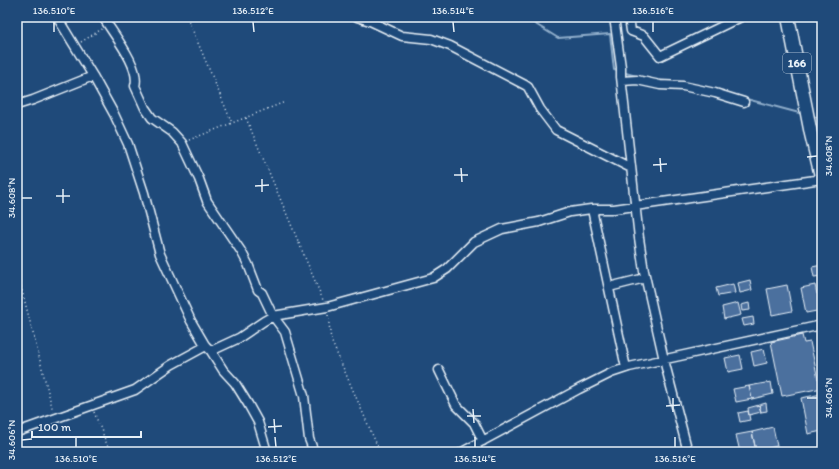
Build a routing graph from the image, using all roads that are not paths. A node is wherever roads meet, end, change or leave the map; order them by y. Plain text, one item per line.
1 (57, 17) edge
2 (104, 17) edge
3 (357, 17) edge
4 (614, 17) edge
5 (629, 17) edge
6 (741, 17) edge
7 (788, 17) edge
8 (93, 76) junction
9 (621, 79) junction
10 (744, 102) dead end
11 (17, 105) edge
12 (631, 168) junction
13 (822, 180) edge
14 (635, 206) junction
15 (595, 209) junction
16 (645, 278) junction
17 (609, 287) junction
18 (273, 316) junction
19 (822, 325) edge
20 (209, 349) junction
21 (664, 360) junction
22 (626, 368) junction
23 (439, 370) dead end
24 (17, 432) edge
25 (479, 446) edge
26 (267, 452) edge
27 (314, 452) edge
28 (462, 452) edge
29 (688, 452) edge

1 - 8 street
2 - 18 street
3 - 12 street
4 - 9 street
5 - 6 street
7 - 13 highway, 166
8 - 11 street
8 - 20 street
9 - 10 street
9 - 12 street
12 - 14 street
13 - 14 street
14 - 15 street
14 - 16 street
15 - 17 street
15 - 18 street
16 - 17 street
16 - 21 street
17 - 22 street
18 - 20 street
18 - 27 street
19 - 21 street
20 - 24 street
20 - 26 street
21 - 22 street
21 - 29 street
22 - 25 street
23 - 25 street
25 - 28 street

